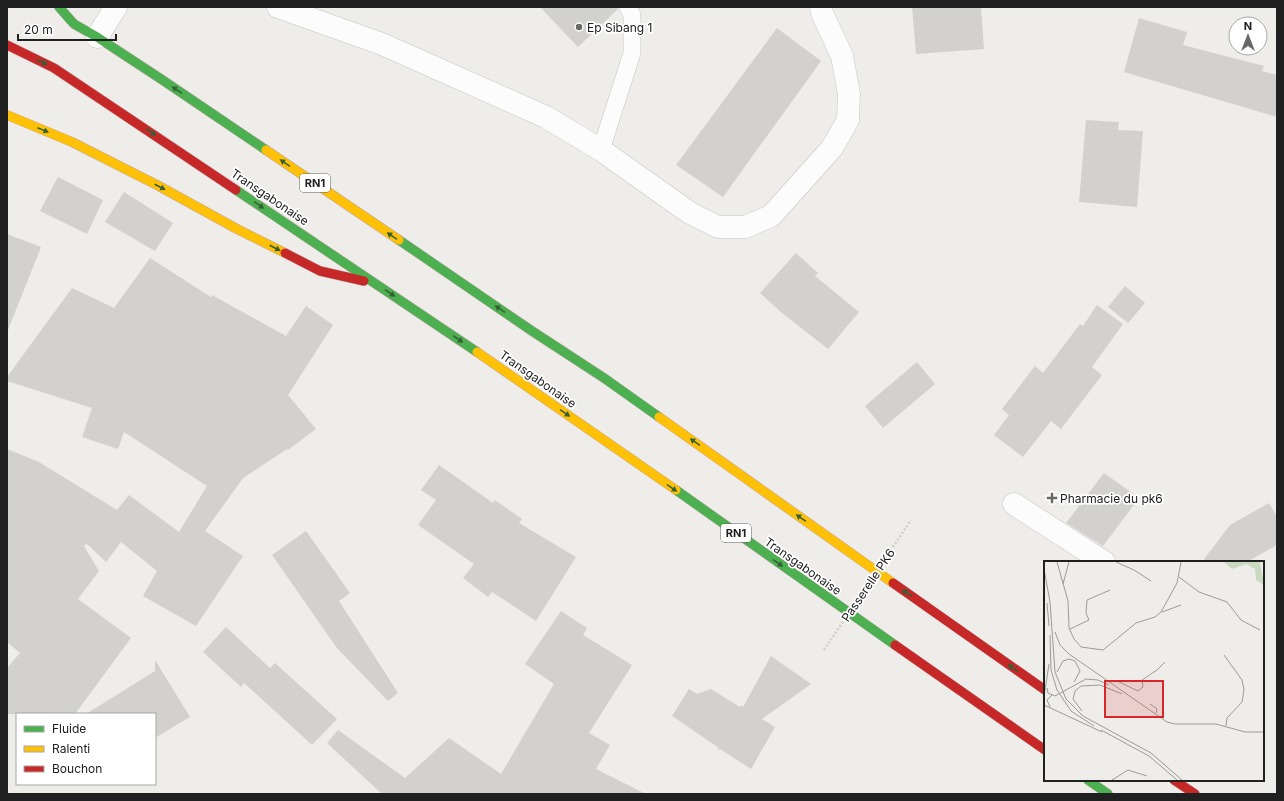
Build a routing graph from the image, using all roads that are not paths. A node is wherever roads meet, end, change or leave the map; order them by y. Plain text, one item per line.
1 (116, 7) edge
2 (278, 7) edge
3 (628, 7) edge
4 (821, 7) edge
5 (56, 10) edge
6 (97, 37) junction
7 (7, 45) edge
8 (7, 115) edge
9 (601, 150) junction
10 (376, 284) junction
11 (1014, 504) dead end
12 (1102, 561) edge
13 (1044, 689) edge
14 (1044, 749) edge
15 (1089, 781) edge
16 (1176, 781) edge
17 (1108, 794) edge
18 (1195, 794) edge

1 - 6 street
2 - 9 street
3 - 9 lane
4 - 9 street
5 - 6 highway, RN1
13 -> 6 highway, RN1
7 -> 10 highway, Transgabonaise / RN1
8 -> 10 highway
10 -> 14 highway, Transgabonaise / RN1
11 - 12 street
15 - 17 highway
16 - 18 highway

